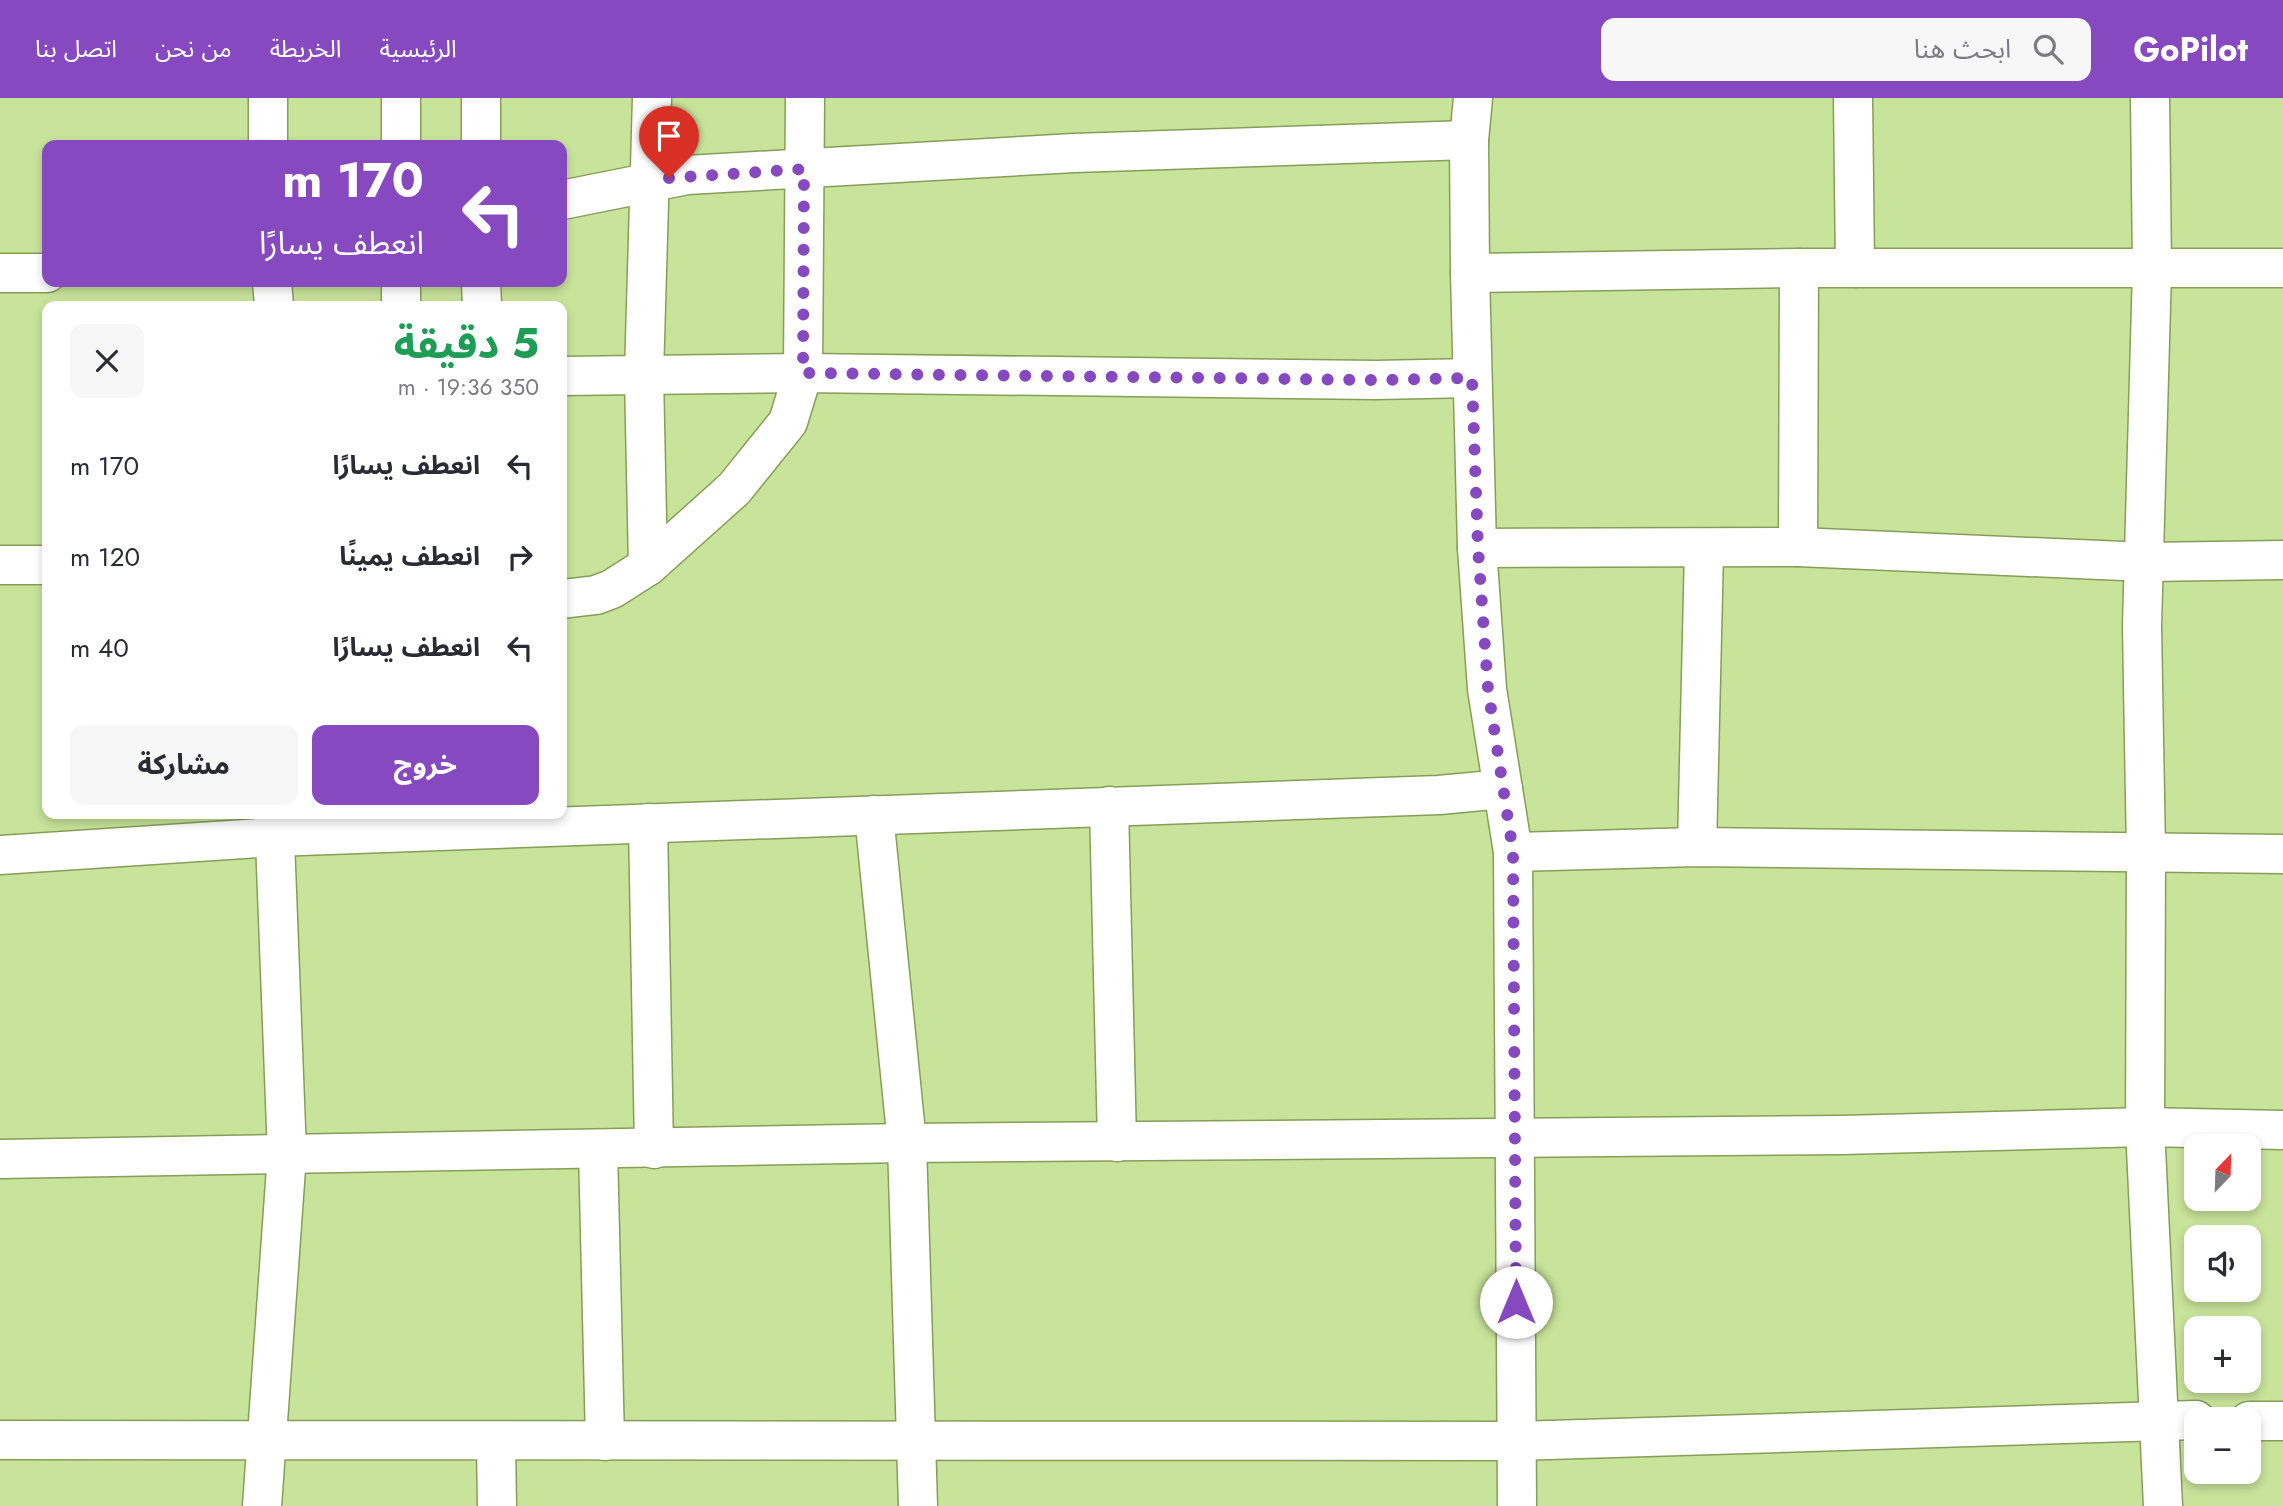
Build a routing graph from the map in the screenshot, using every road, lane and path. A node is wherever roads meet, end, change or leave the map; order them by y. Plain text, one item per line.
1 (268, 98) edge
2 (401, 98) edge
3 (481, 98) edge
4 (652, 98) edge
5 (805, 98) edge
6 (1473, 98) edge
7 (1853, 98) edge
8 (2150, 98) edge
9 (268, 140) edge
10 (401, 140) edge
11 (481, 140) edge
12 (1469, 140) junction
13 (804, 169) junction
14 (651, 181) junction
15 (567, 199) edge
16 (1798, 268) junction
17 (1855, 268) junction
18 (2283, 268) edge
19 (2152, 270) junction
20 (0, 273) edge
21 (42, 273) edge
22 (1470, 273) junction
23 (803, 373) junction
24 (644, 375) junction
25 (567, 376) edge
26 (1472, 378) junction
27 (1798, 547) junction
28 (1478, 548) junction
29 (1704, 550) junction
30 (2283, 560) edge
31 (2146, 562) junction
32 (0, 565) edge
33 (42, 565) edge
34 (648, 566) junction
35 (567, 598) edge
36 (1503, 789) junction
37 (1109, 806) junction
38 (874, 815) junction
39 (487, 821) edge
40 (403, 823) edge
41 (648, 823) junction
42 (274, 825) edge
43 (1697, 847) junction
44 (1513, 852) junction
45 (2146, 854) junction
46 (0, 855) edge
47 (2283, 855) edge
48 (2145, 1127) junction
49 (2283, 1130) edge
50 (1515, 1136) junction
51 (1117, 1142) junction
52 (907, 1143) junction
53 (598, 1149) junction
54 (654, 1149) junction
55 (287, 1154) junction
56 (0, 1159) edge
57 (2178, 1419) edge
58 (2261, 1421) edge
59 (2283, 1421) edge
60 (268, 1439) junction
61 (0, 1440) edge
62 (605, 1441) junction
63 (916, 1441) junction
64 (1518, 1441) junction
65 (496, 1443) junction
66 (262, 1506) edge
67 (497, 1506) edge
68 (918, 1506) edge
69 (1517, 1506) edge
70 (2163, 1506) edge

1 - 9 street
2 - 10 street
3 - 11 street
4 - 14 street
5 - 13 street
6 - 12 street
7 - 17 street
8 - 19 street
12 - 13 street
12 - 22 street
13 - 14 street
13 - 23 street
14 - 15 street
14 - 24 street
16 - 17 street
16 - 22 street
16 - 27 street
17 - 19 street
18 - 19 street
19 - 31 street
20 - 21 street
22 - 26 street
23 - 24 street
23 - 26 street
23 - 34 street
24 - 25 street
24 - 34 street
26 - 28 street
27 - 29 street
27 - 31 street
28 - 29 street
28 - 36 street
29 - 43 street
30 - 31 street
31 - 45 street
32 - 33 street
34 - 35 street
36 - 37 street
36 - 44 street
37 - 38 street
37 - 51 street
38 - 41 street
38 - 52 street
39 - 40 street
39 - 41 street
40 - 42 street
41 - 54 street
42 - 46 street
42 - 55 street
43 - 44 street
43 - 45 street
44 - 50 street
45 - 47 street
45 - 48 street
48 - 49 street
48 - 50 street
48 - 57 street
50 - 51 street
50 - 64 street
51 - 52 street
52 - 54 street
52 - 63 street
53 - 54 street
53 - 55 street
53 - 62 street
55 - 56 street
55 - 60 street
57 - 64 street
57 - 70 street
58 - 59 street
60 - 61 street
60 - 65 street
60 - 66 street
62 - 63 street
62 - 65 street
63 - 64 street
63 - 68 street
64 - 69 street
65 - 67 street

